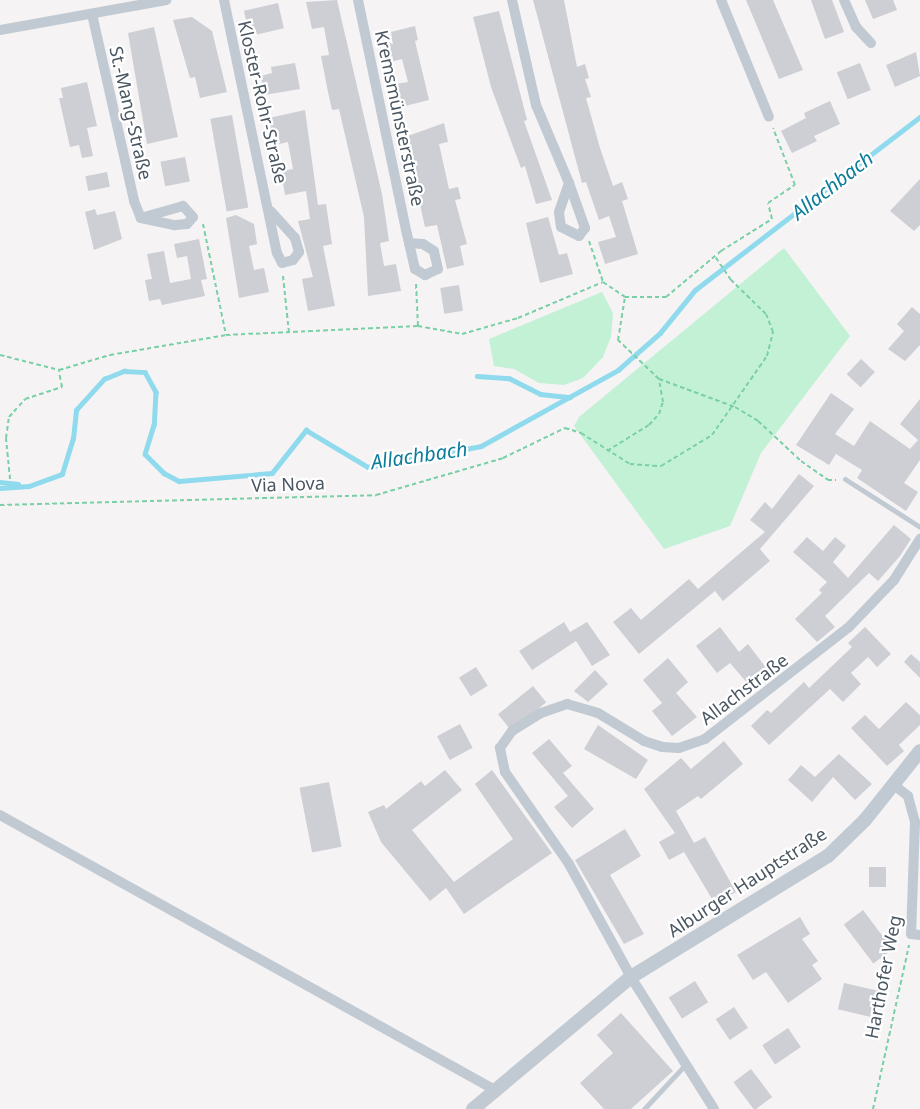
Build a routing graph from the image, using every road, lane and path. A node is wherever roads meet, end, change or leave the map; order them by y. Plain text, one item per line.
1 (166, 0) edge
2 (224, 0) edge
3 (358, 0) edge
4 (512, 0) edge
5 (721, 0) edge
6 (844, 0) edge
7 (92, 14) junction
8 (0, 30) edge
9 (871, 43) dead end
10 (769, 117) joint
11 (569, 183) junction
12 (271, 211) junction
13 (193, 217) junction
14 (141, 218) junction
15 (585, 228) junction
16 (409, 243) junction
17 (715, 256) junction
18 (282, 263) junction
19 (415, 269) junction
20 (603, 282) junction
21 (625, 297) junction
22 (418, 326) junction
23 (289, 333) junction
24 (226, 335) junction
25 (0, 356) edge
26 (59, 370) junction
27 (659, 380) junction
28 (735, 407) junction
29 (607, 451) junction
30 (10, 478) dead end
31 (845, 479) joint
32 (0, 505) edge
33 (920, 527) edge
34 (920, 539) edge
35 (920, 751) edge
36 (894, 785) junction
37 (0, 814) edge
38 (916, 934) edge
39 (631, 976) junction
40 (686, 1064) junction
41 (495, 1090) junction
42 (473, 1109) edge
43 (644, 1109) edge
44 (714, 1109) edge
45 (873, 1109) edge

1 - 7 street
2 - 12 street, Kloster-Rohr-Straße
3 - 16 street, Kremsmünsterstraße
4 - 11 street
5 - 10 street
6 - 9 street
7 - 8 street
7 - 14 street, St.-Mang-Straße
10 - 17 path
11 - 15 street
11 - 15 street
12 - 18 street, Kloster-Rohr-Straße
12 - 18 street, Kloster-Rohr-Straße
13 - 14 street
13 - 14 street
13 - 24 path
15 - 20 path
16 - 19 street, Kremsmünsterstraße
16 - 19 street
17 - 21 path
17 - 28 path
18 - 23 path
19 - 22 path
20 - 21 path
20 - 22 path
21 - 27 path
22 - 23 path
23 - 24 path
24 - 26 path
25 - 26 path
26 - 30 path
27 - 28 path
27 - 29 path
28 - 29 path
28 - 31 path
29 - 32 path, Via Nova
31 - 33 lane
34 - 39 street, Allachstraße
35 - 36 street, Alburger Hauptstraße
36 - 38 street, Harthofer Weg
36 - 39 street, Alburger Hauptstraße
37 - 41 street
38 - 45 path, Harthofer Weg
39 - 40 street
39 - 41 street, Alburger Hauptstraße
40 - 43 lane
40 - 44 street
41 - 42 street, Alburger Hauptstraße

